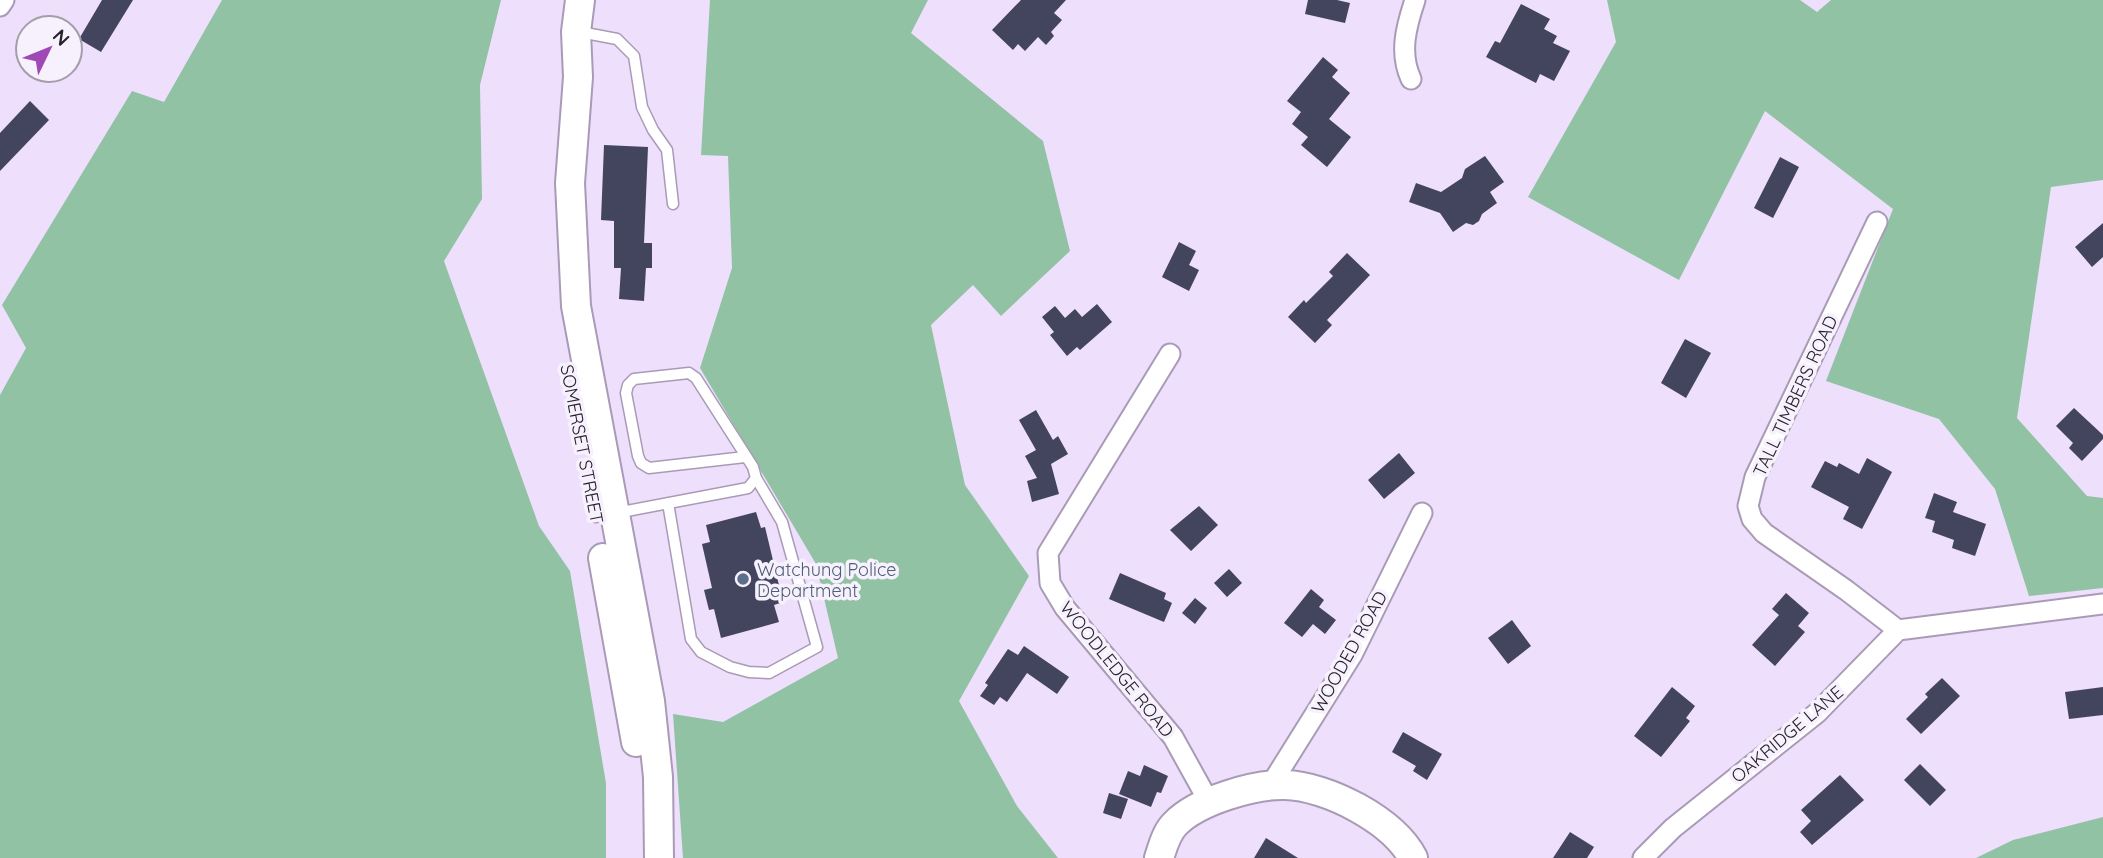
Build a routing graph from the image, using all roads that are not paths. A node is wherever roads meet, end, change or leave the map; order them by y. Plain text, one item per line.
1 (4, 0) edge
2 (580, 0) edge
3 (1415, 0) edge
4 (0, 6) edge
5 (576, 32) junction
6 (1411, 79) dead end
7 (674, 204) dead end
8 (1877, 222) dead end
9 (1170, 354) dead end
10 (745, 457) junction
11 (756, 478) junction
12 (668, 503) junction
13 (1422, 513) dead end
14 (605, 515) junction
15 (2103, 604) edge
16 (1898, 630) junction
17 (1270, 786) junction
18 (1209, 802) junction
19 (640, 858) edge
20 (659, 858) edge
21 (1159, 858) edge
22 (1413, 858) edge
23 (1643, 858) edge

1 - 4 street
2 - 5 main road, SOMERSET STREET
3 - 6 street
5 - 7 lane
5 - 14 main road, SOMERSET STREET
8 - 16 street, TALL TIMBERS ROAD
9 - 18 street, WOODLEDGE ROAD
10 - 10 lane
10 - 11 lane
11 - 12 lane
11 - 12 lane
12 - 14 lane
13 - 17 street, WOODED ROAD
14 - 19 main road, SOMERSET STREET
14 - 20 main road, SOMERSET STREET
15 - 16 street
16 - 23 street, OAKRIDGE LANE
17 - 18 main road
17 - 22 main road
18 - 21 main road

